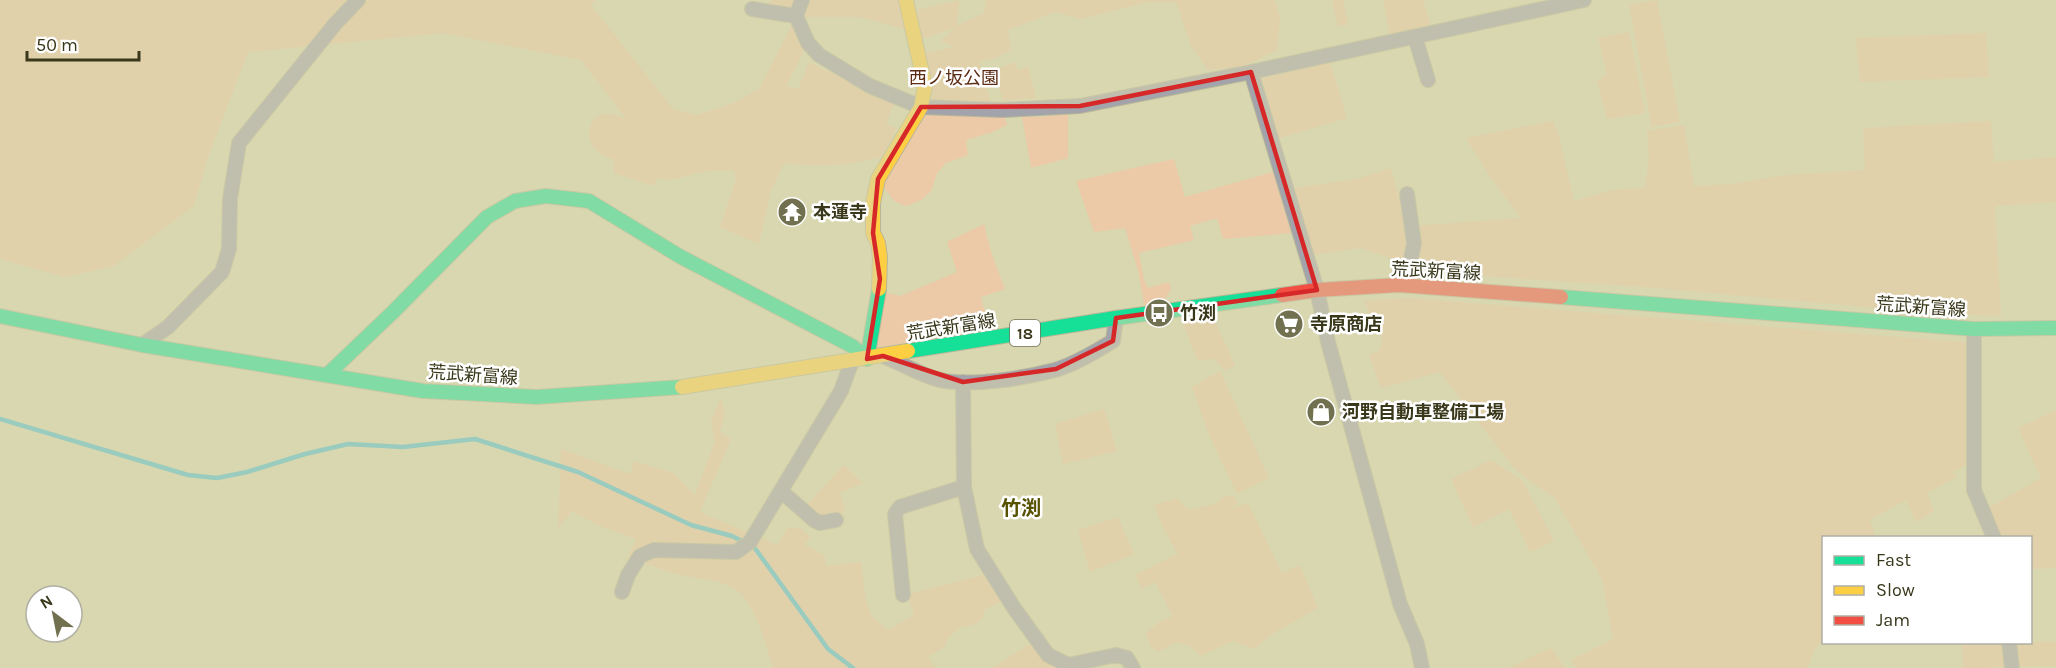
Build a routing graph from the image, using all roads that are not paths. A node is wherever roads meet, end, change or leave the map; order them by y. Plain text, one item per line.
1 (358, 0) edge
2 (802, 0) edge
3 (906, 0) edge
4 (1584, 0) edge
5 (752, 9) dead end
6 (796, 16) junction
7 (1415, 37) junction
8 (1251, 72) junction
9 (1428, 80) dead end
10 (921, 107) junction
11 (1407, 194) dead end
12 (1399, 285) junction
13 (1317, 290) junction
14 (0, 316) edge
15 (1116, 318) junction
16 (2056, 328) edge
17 (1974, 329) junction
18 (142, 345) junction
19 (883, 356) junction
20 (867, 359) junction
21 (852, 361) junction
22 (327, 375) junction
23 (963, 382) junction
24 (964, 487) junction
25 (781, 491) junction
26 (836, 520) dead end
27 (1994, 536) edge
28 (622, 592) dead end
29 (903, 595) dead end
30 (2009, 644) edge
31 (1067, 666) edge
32 (1133, 668) edge
33 (1422, 668) edge
34 (2012, 668) edge

1 - 18 street
2 - 6 street
3 - 10 main road
4 - 7 street
5 - 6 street
6 - 10 street
7 - 8 street
7 - 9 street
8 - 10 street
8 - 13 street
10 - 20 main road
11 - 12 street
12 - 13 main road, 荒武新富線 / 18
12 - 17 main road, 荒武新富線 / 18
13 - 15 main road, 荒武新富線 / 18
13 - 33 street
14 - 18 main road, 荒武新富線 / 18
15 - 19 main road, 荒武新富線 / 18
15 - 23 street
16 - 17 main road, 荒武新富線 / 18
17 - 27 street
18 - 22 main road, 荒武新富線 / 18
19 - 20 main road, 荒武新富線 / 18
19 - 23 street
20 - 21 main road, 荒武新富線 / 18
20 - 22 main road
21 - 22 main road, 荒武新富線 / 18
21 - 25 street
23 - 24 street
24 - 29 street
24 - 31 street
25 - 26 street
25 - 28 street
30 - 34 street
31 - 32 street

